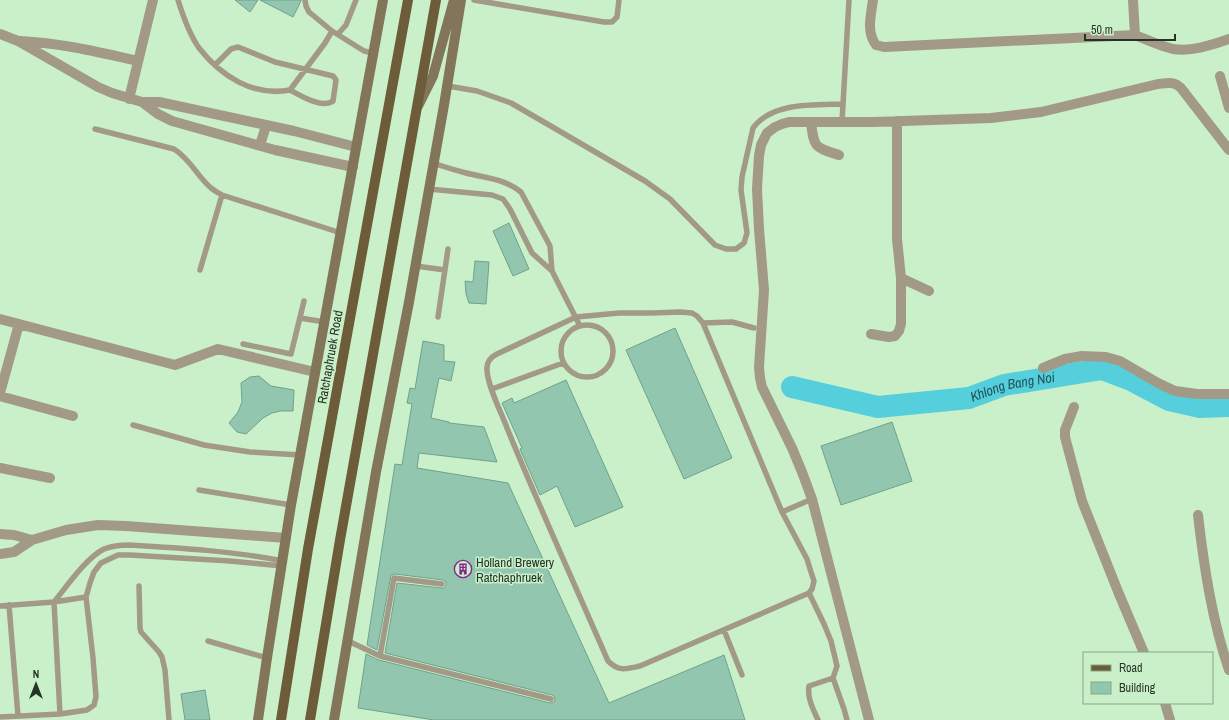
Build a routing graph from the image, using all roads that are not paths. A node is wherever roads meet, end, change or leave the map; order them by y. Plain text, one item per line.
1 (153, 0) edge
2 (178, 0) edge
3 (305, 0) edge
4 (356, 0) edge
5 (383, 0) edge
6 (408, 0) edge
7 (436, 0) edge
8 (454, 0) edge
9 (461, 0) edge
10 (474, 0) edge
11 (619, 0) edge
12 (849, 0) edge
13 (873, 0) edge
14 (1133, 0) edge
15 (332, 31) junction
16 (0, 34) edge
17 (338, 34) junction
18 (1135, 35) junction
19 (1229, 39) edge
20 (18, 41) junction
21 (373, 53) junction
22 (138, 61) junction
23 (215, 65) junction
24 (305, 69) junction
25 (1220, 76) dead end
26 (448, 86) junction
27 (290, 90) junction
28 (129, 99) junction
29 (142, 102) junction
30 (843, 104) junction
31 (417, 108) junction
32 (1229, 108) edge
33 (897, 121) junction
34 (811, 122) junction
35 (842, 122) junction
36 (266, 126) junction
37 (95, 129) dead end
38 (260, 145) junction
39 (352, 146) junction
40 (1229, 150) edge
41 (839, 154) dead end
42 (433, 164) junction
43 (353, 168) junction
44 (429, 189) junction
45 (222, 195) junction
46 (341, 232) junction
47 (746, 236) junction
48 (760, 237) junction
49 (448, 248) dead end
50 (416, 266) junction
51 (200, 270) dead end
52 (445, 270) junction
53 (552, 271) junction
54 (901, 278) junction
55 (929, 291) dead end
56 (304, 301) dead end
57 (438, 317) dead end
58 (576, 317) junction
59 (300, 318) junction
60 (0, 319) edge
61 (324, 322) junction
62 (703, 323) junction
63 (19, 324) junction
64 (580, 326) junction
65 (754, 328) dead end
66 (871, 334) dead end
67 (243, 344) dead end
68 (563, 363) junction
69 (1043, 368) dead end
70 (315, 372) junction
71 (492, 389) junction
72 (0, 393) edge
73 (1229, 394) edge
74 (0, 396) edge
75 (1074, 407) dead end
76 (73, 416) dead end
77 (133, 425) dead end
78 (300, 455) junction
79 (0, 468) edge
80 (50, 478) dead end
81 (199, 490) dead end
82 (812, 499) junction
83 (291, 505) junction
84 (782, 512) junction
85 (1198, 514) dead end
86 (0, 534) edge
87 (286, 538) junction
88 (32, 540) junction
89 (172, 548) junction
90 (0, 554) edge
91 (256, 556) junction
92 (170, 557) junction
93 (255, 564) junction
94 (282, 564) junction
95 (442, 584) dead end
96 (139, 586) dead end
97 (809, 593) junction
98 (86, 597) junction
99 (54, 602) junction
100 (9, 605) junction
101 (0, 606) edge
102 (724, 630) junction
103 (208, 641) dead end
104 (348, 641) junction
105 (1144, 652) edge
106 (380, 656) junction
107 (267, 658) junction
108 (1229, 670) edge
109 (742, 675) dead end
110 (833, 678) junction
111 (551, 700) dead end
112 (1165, 704) edge
113 (60, 714) junction
114 (18, 716) junction
115 (0, 717) edge
116 (169, 720) edge
117 (258, 720) edge
118 (281, 720) edge
119 (310, 720) edge
120 (334, 720) edge
121 (818, 720) edge
122 (847, 720) edge
123 (868, 720) edge
124 (1170, 720) edge

1 - 22 street
2 - 23 lane
3 - 15 lane
4 - 17 lane
5 - 21 main road, Ratchaphruek Road
6 - 118 main road, Ratchaphruek Road
7 - 31 main road
8 - 31 main road
9 - 26 main road
10 - 11 lane
12 - 30 lane
13 - 18 street
14 - 18 street
15 - 17 lane
15 - 24 lane
16 - 20 street
17 - 21 lane
18 - 19 street
20 - 22 street
20 - 28 street
21 - 39 main road, Ratchaphruek Road
22 - 28 street
23 - 24 lane
23 - 27 lane
24 - 27 lane
24 - 27 lane
25 - 32 street
26 - 42 main road
26 - 47 lane
28 - 29 street
29 - 36 street
29 - 38 street
30 - 35 lane
30 - 47 lane
31 - 119 main road
33 - 35 street
33 - 40 street
33 - 54 street
34 - 35 street
34 - 41 street
34 - 48 street
36 - 38 street
36 - 39 street
37 - 45 lane
38 - 43 street
39 - 43 main road, Ratchaphruek Road
42 - 44 main road
42 - 53 lane
43 - 46 main road, Ratchaphruek Road
44 - 50 main road
44 - 53 lane
45 - 46 lane
45 - 51 lane
46 - 61 main road, Ratchaphruek Road
47 - 48 lane
48 - 82 street
49 - 52 lane
50 - 52 lane
50 - 104 main road
52 - 57 lane
53 - 58 lane
54 - 55 street
54 - 66 street
56 - 59 lane
58 - 62 lane
58 - 64 lane
58 - 71 lane
59 - 61 lane
59 - 67 lane
60 - 63 street
61 - 70 main road, Ratchaphruek Road
62 - 65 lane
62 - 84 lane
63 - 70 street
63 - 72 street
64 - 68 lane
64 - 68 lane
68 - 71 lane
69 - 73 street
70 - 78 main road, Ratchaphruek Road
71 - 102 lane
74 - 76 street
75 - 105 street
77 - 78 lane
78 - 83 main road, Ratchaphruek Road
79 - 80 street
81 - 83 lane
82 - 84 lane
82 - 123 street
83 - 87 main road, Ratchaphruek Road
84 - 97 lane
85 - 108 street
86 - 88 street
87 - 88 street
87 - 94 main road, Ratchaphruek Road
88 - 90 street
89 - 91 lane
89 - 92 lane
89 - 99 lane
91 - 93 lane
91 - 94 lane
92 - 93 lane
92 - 98 lane
93 - 94 lane
94 - 107 main road, Ratchaphruek Road
95 - 106 lane
96 - 116 lane
97 - 102 lane
97 - 110 lane
98 - 99 lane
98 - 113 lane
99 - 100 lane
99 - 113 lane
100 - 101 lane
100 - 114 lane
102 - 109 lane
103 - 107 lane
104 - 106 lane
104 - 120 main road
106 - 111 lane
107 - 117 main road, Ratchaphruek Road
110 - 121 lane
110 - 122 lane
112 - 124 street
113 - 114 lane
114 - 115 lane

